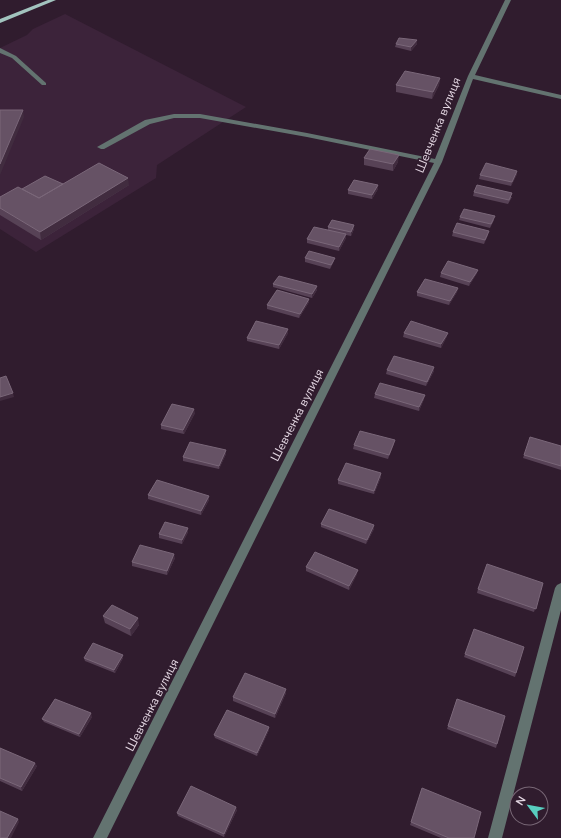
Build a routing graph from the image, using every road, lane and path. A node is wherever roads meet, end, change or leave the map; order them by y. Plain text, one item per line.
1 (53, 0) edge
2 (508, 0) edge
3 (0, 21) edge
4 (0, 50) edge
5 (471, 76) junction
6 (44, 84) dead end
7 (561, 97) edge
8 (101, 147) dead end
9 (438, 162) junction
10 (561, 588) edge
11 (100, 838) edge
12 (495, 838) edge

1 - 3 main road
2 - 5 street, Шевченка вулиця
4 - 6 street
5 - 7 street
5 - 9 street, Шевченка вулиця
8 - 9 street
9 - 11 street, Шевченка вулиця
10 - 12 street

